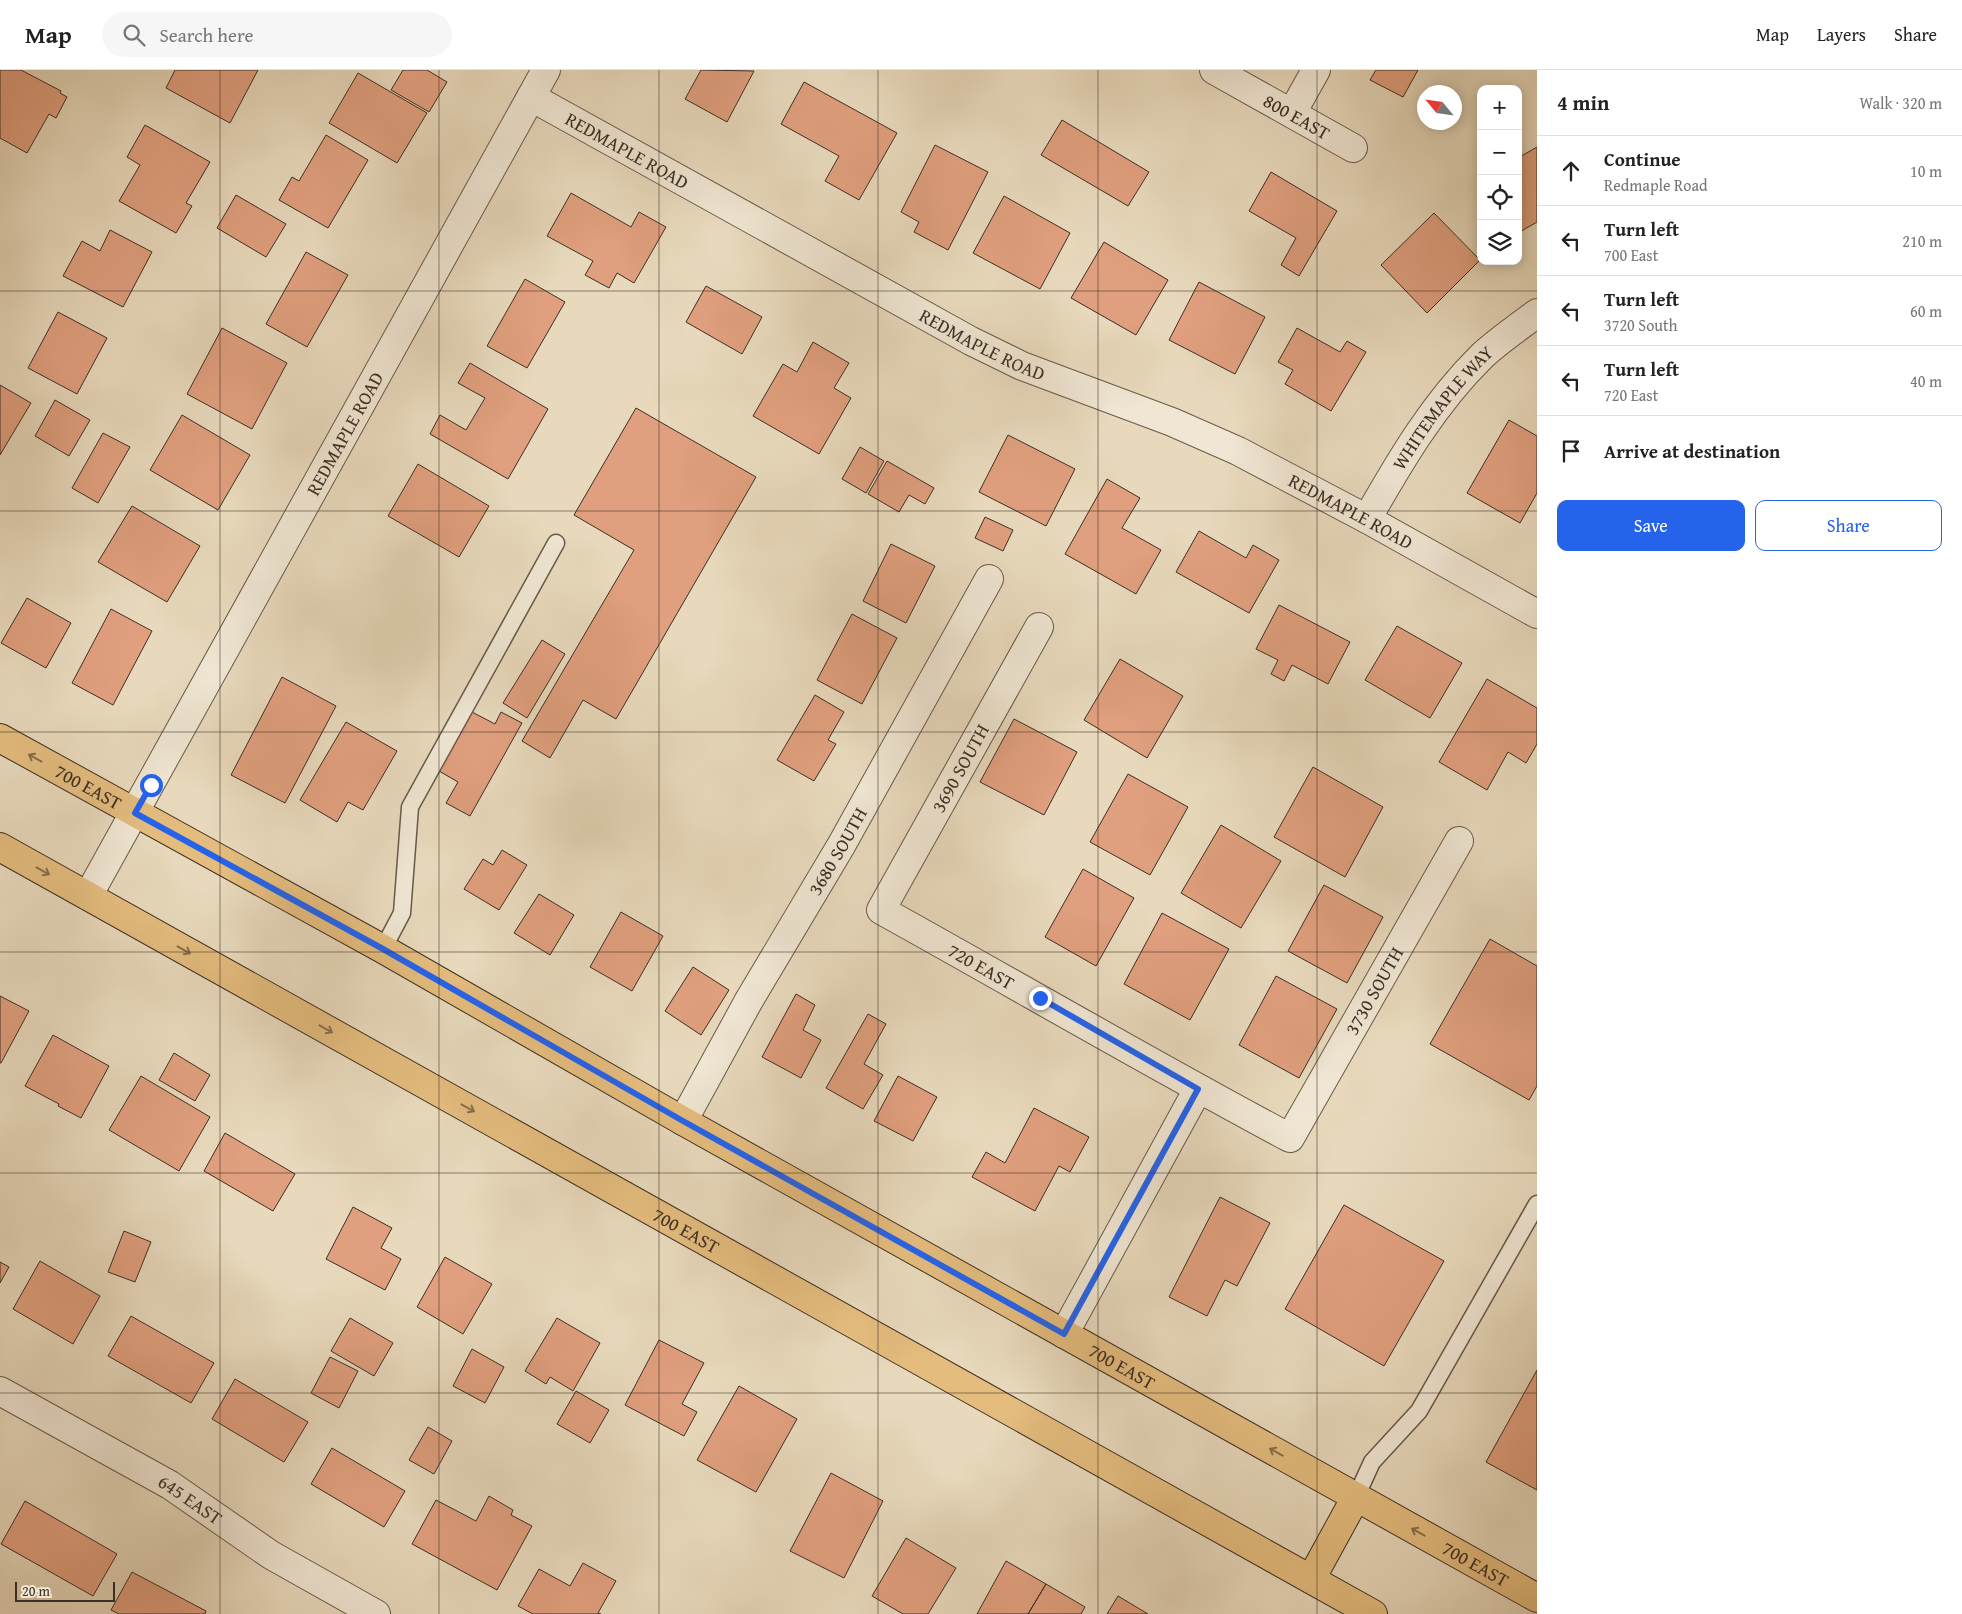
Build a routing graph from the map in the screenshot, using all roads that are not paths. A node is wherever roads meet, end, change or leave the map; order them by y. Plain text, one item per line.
1 (546, 70) edge
2 (1214, 70) edge
3 (1316, 70) edge
4 (531, 97) junction
5 (1292, 114) junction
6 (1353, 148) dead end
7 (1537, 313) edge
8 (1367, 519) junction
9 (556, 543) dead end
10 (989, 578) dead end
11 (1537, 614) edge
12 (1039, 626) dead end
13 (0, 738) edge
14 (135, 813) junction
15 (1459, 841) dead end
16 (0, 847) edge
17 (88, 896) junction
18 (881, 910) joint
19 (383, 949) junction
20 (1198, 1089) junction
21 (683, 1121) junction
22 (1290, 1138) joint
23 (1537, 1204) edge
24 (1064, 1334) junction
25 (0, 1391) edge
26 (1356, 1497) junction
27 (1311, 1580) junction
28 (1537, 1598) edge
29 (376, 1614) edge
30 (1372, 1614) edge

1 - 4 street
2 - 5 street, 800 EAST
3 - 5 street
4 - 8 street, REDMAPLE ROAD
4 - 14 street, REDMAPLE ROAD
5 - 6 street, 800 EAST
7 - 8 street, WHITEMAPLE WAY
8 - 11 street, REDMAPLE ROAD
9 - 19 lane
10 - 21 street, 3680 SOUTH
12 - 18 street, 3690 SOUTH
14 -> 13 main road, 700 EAST
14 - 17 street, REDMAPLE ROAD
14 - 19 main road, 700 EAST
15 - 22 street, 3730 SOUTH
16 -> 17 main road, 700 EAST
17 -> 27 main road, 700 EAST
18 - 20 street, 720 EAST
19 - 21 main road, 700 EAST
20 - 22 street, 720 EAST
20 - 24 street
21 - 24 main road, 700 EAST
23 - 26 lane
26 -> 24 main road, 700 EAST
25 - 29 street, 645 EAST
26 - 27 main road
28 -> 26 main road, 700 EAST
27 - 30 main road, 700 EAST

